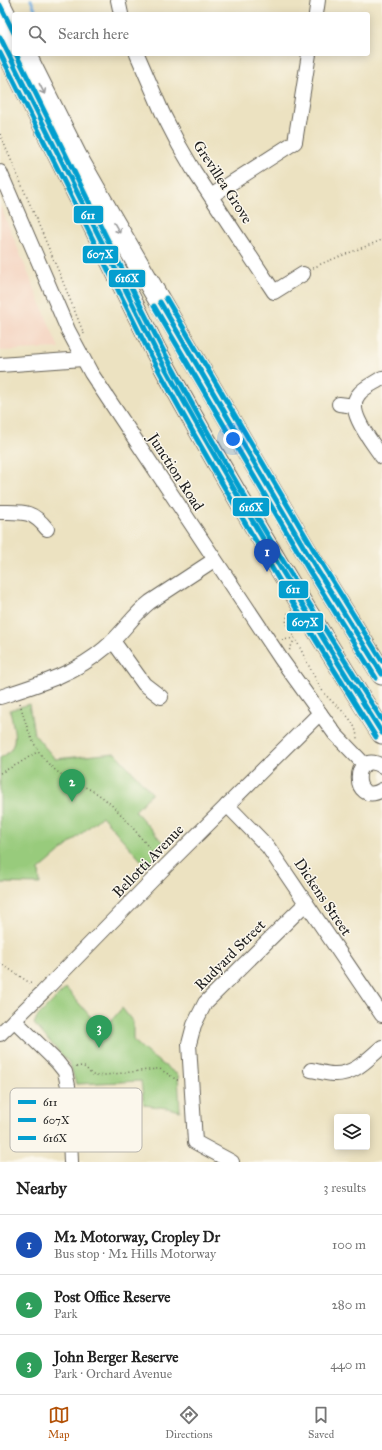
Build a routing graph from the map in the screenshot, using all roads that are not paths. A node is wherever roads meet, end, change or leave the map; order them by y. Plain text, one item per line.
1 (118, 0) edge
2 (318, 0) edge
3 (0, 5) edge
4 (121, 12) edge
5 (316, 12) edge
6 (12, 29) edge
7 (0, 37) edge
8 (26, 56) edge
9 (137, 56) edge
10 (309, 56) edge
11 (0, 172) edge
12 (211, 196) junction
13 (304, 274) road end
14 (83, 359) junction
15 (0, 365) edge
16 (382, 378) edge
17 (339, 404) dead end
18 (355, 406) junction
19 (382, 457) edge
20 (0, 512) edge
21 (47, 529) dead end
22 (214, 560) junction
23 (113, 641) junction
24 (382, 674) edge
25 (0, 697) edge
26 (162, 697) dead end
27 (320, 713) junction
28 (382, 733) edge
29 (365, 765) junction
30 (382, 766) edge
31 (382, 791) edge
32 (226, 805) junction
33 (306, 902) junction
34 (382, 1015) edge
35 (14, 1020) junction
36 (0, 1034) edge
37 (382, 1047) edge
38 (311, 1070) dead end
39 (68, 1088) edge
40 (71, 1152) edge
41 (71, 1162) edge
42 (232, 1162) edge

1 - 4 street
2 - 5 street
3 - 6 highway
7 - 28 highway
8 -> 24 highway
9 - 12 street, Grevillea Grove
10 - 12 street
11 - 14 street, Junction Road
12 - 13 street, Grevillea Grove
14 - 15 street
14 - 22 street, Junction Road
16 - 18 street
17 - 18 street
18 - 19 street
20 - 21 street
22 - 23 street
22 - 27 street, Junction Road
23 - 25 street
23 - 26 street
27 - 29 street, Junction Road
27 - 32 street, Bellotti Avenue
29 - 30 street
29 - 31 street
32 - 33 street, Dickens Street
32 - 35 street, Bellotti Avenue
33 - 34 street, Dickens Street
33 - 42 street, Rudyard Street
35 - 36 street, Bellotti Avenue
35 - 39 street
37 - 38 street
40 - 41 street

